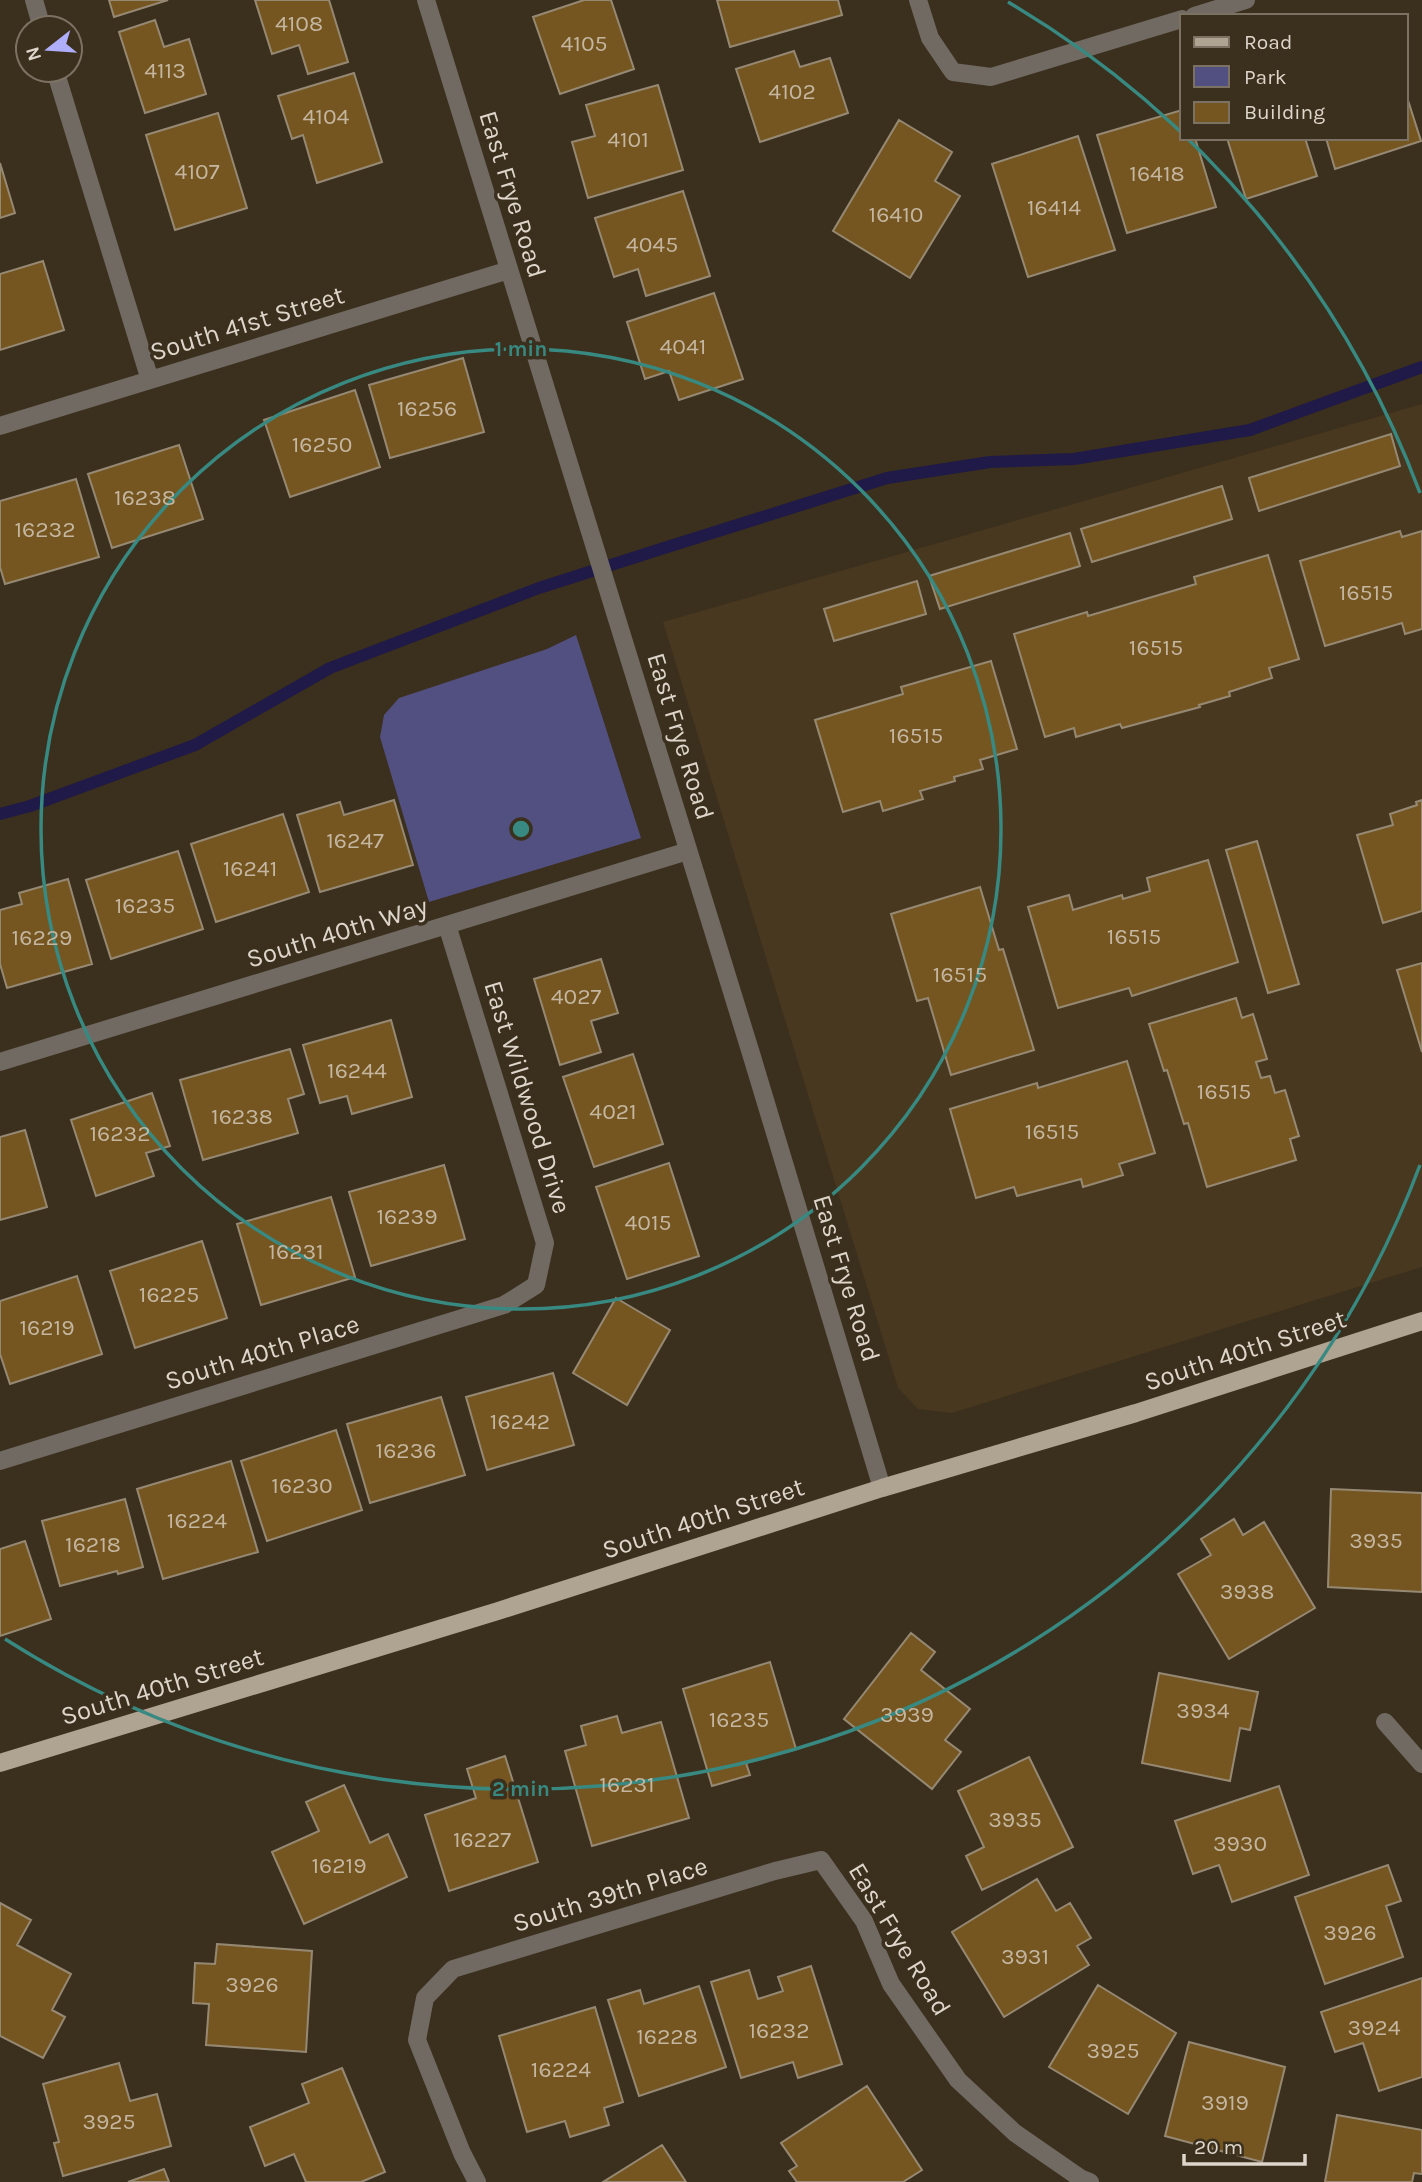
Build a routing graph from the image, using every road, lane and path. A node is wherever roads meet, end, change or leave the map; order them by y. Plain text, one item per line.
1 (426, 0) edge
2 (918, 0) edge
3 (1246, 0) edge
4 (1200, 14) edge
5 (1180, 20) edge
6 (59, 84) edge
7 (509, 270) junction
8 (150, 380) junction
9 (0, 426) edge
10 (688, 851) junction
11 (447, 925) junction
12 (0, 1062) edge
13 (536, 1285) joint
14 (1422, 1321) edge
15 (0, 1461) edge
16 (882, 1488) junction
17 (1385, 1722) dead end
18 (0, 1763) edge
19 (1422, 1764) edge
20 (821, 1860) joint
21 (477, 2182) edge
22 (1090, 2182) edge

1 - 7 street, East Frye Road
2 - 5 street
3 - 4 street
6 - 8 street
7 - 8 street, South 41st Street
7 - 10 street, East Frye Road
8 - 9 street, South 41st Street
10 - 11 street, South 40th Way
10 - 16 street, East Frye Road
11 - 12 street, South 40th Way
11 - 13 street, East Wildwood Drive
13 - 15 street, South 40th Place
14 - 16 main road, South 40th Street
16 - 18 main road, South 40th Street
17 - 19 street
20 - 21 street, South 39th Place
20 - 22 street, East Frye Road

